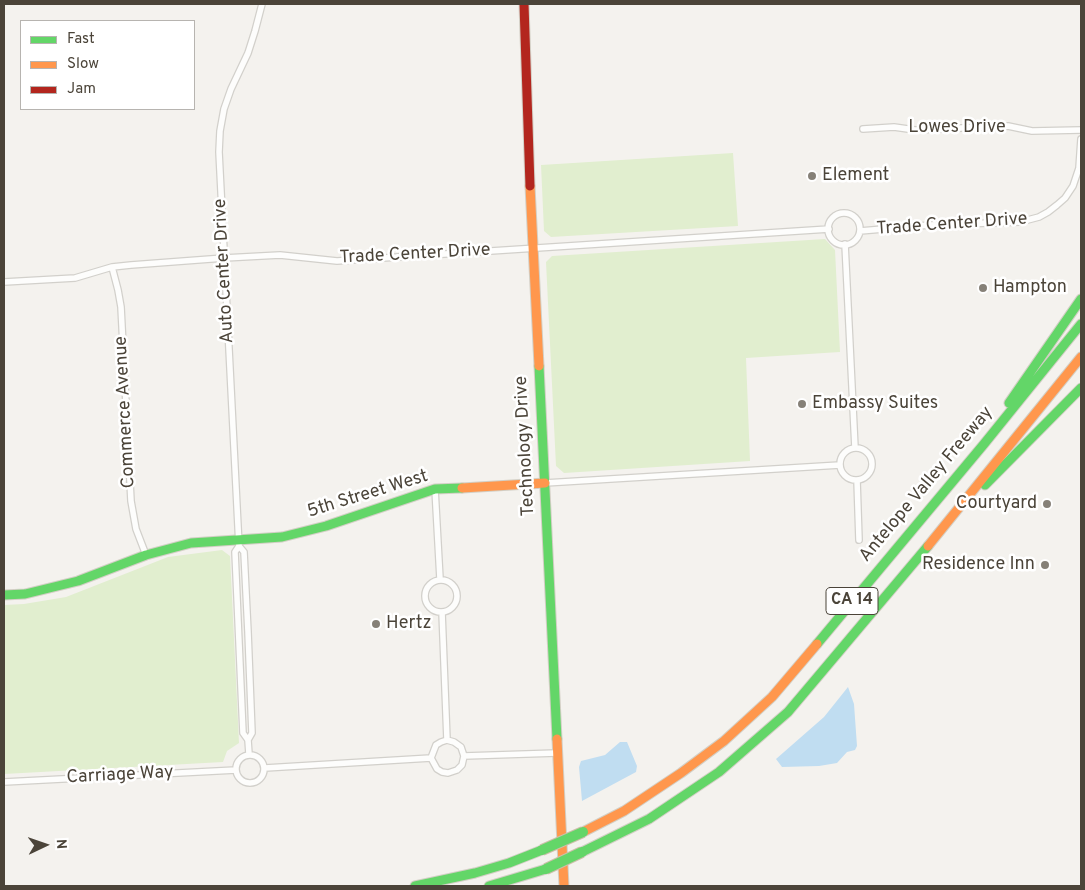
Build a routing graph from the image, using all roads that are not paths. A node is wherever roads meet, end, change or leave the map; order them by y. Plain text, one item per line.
1 (262, 4) edge
2 (524, 4) edge
3 (863, 129) dead end
4 (1081, 130) edge
5 (1081, 139) edge
6 (829, 229) junction
7 (860, 231) junction
8 (845, 244) junction
9 (533, 248) junction
10 (224, 258) junction
11 (112, 267) junction
12 (4, 282) edge
13 (1081, 299) edge
14 (1081, 324) edge
15 (1081, 357) edge
16 (1081, 388) edge
17 (984, 444) junction
18 (855, 448) junction
19 (840, 465) junction
20 (857, 480) junction
21 (544, 483) junction
22 (435, 489) junction
23 (960, 507) junction
24 (859, 540) dead end
25 (239, 543) junction
26 (146, 555) junction
27 (440, 579) junction
28 (4, 595) edge
29 (442, 612) junction
30 (248, 740) junction
31 (447, 740) junction
32 (557, 753) junction
33 (249, 754) junction
34 (464, 756) junction
35 (431, 758) junction
36 (265, 768) junction
37 (236, 770) junction
38 (4, 782) edge
39 (415, 886) edge
40 (489, 886) edge
41 (564, 886) edge

1 - 10 street, Auto Center Drive
2 - 9 main road, Technology Drive
3 - 4 street, Lowes Drive
5 - 7 street, Trade Center Drive
6 - 7 street
6 - 8 street
6 - 9 street, Trade Center Drive
7 - 8 street
8 - 18 street
9 - 10 street, Trade Center Drive
9 - 21 main road, Technology Drive
10 - 11 street, Trade Center Drive
10 - 25 street, Auto Center Drive
11 - 12 street, Trade Center Drive
11 - 26 street, Commerce Avenue
13 - 17 main road
14 - 17 main road, Antelope Valley Freeway / CA 14
15 - 23 main road, CA 14
16 - 23 main road
17 - 39 main road, Antelope Valley Freeway / CA 14, bridge
18 - 19 street
18 - 20 street
19 - 20 street
19 - 21 street, 5th Street West
20 - 24 street
21 - 22 main road, 5th Street West
21 - 32 main road, Technology Drive
22 - 25 main road, 5th Street West
22 - 27 street
23 - 40 main road, CA 14, bridge
25 - 26 main road, 5th Street West
25 - 30 street, Auto Center Drive
25 - 30 street, Auto Center Drive
26 - 28 main road, 5th Street West
27 - 29 street
27 - 29 street
29 - 31 street
30 - 33 street, Auto Center Drive
31 - 34 street
31 - 35 street
32 - 34 street
32 - 41 main road, Technology Drive
33 - 36 street
33 - 37 street
34 - 35 street
35 - 36 street
36 - 37 street
37 - 38 street, Carriage Way

